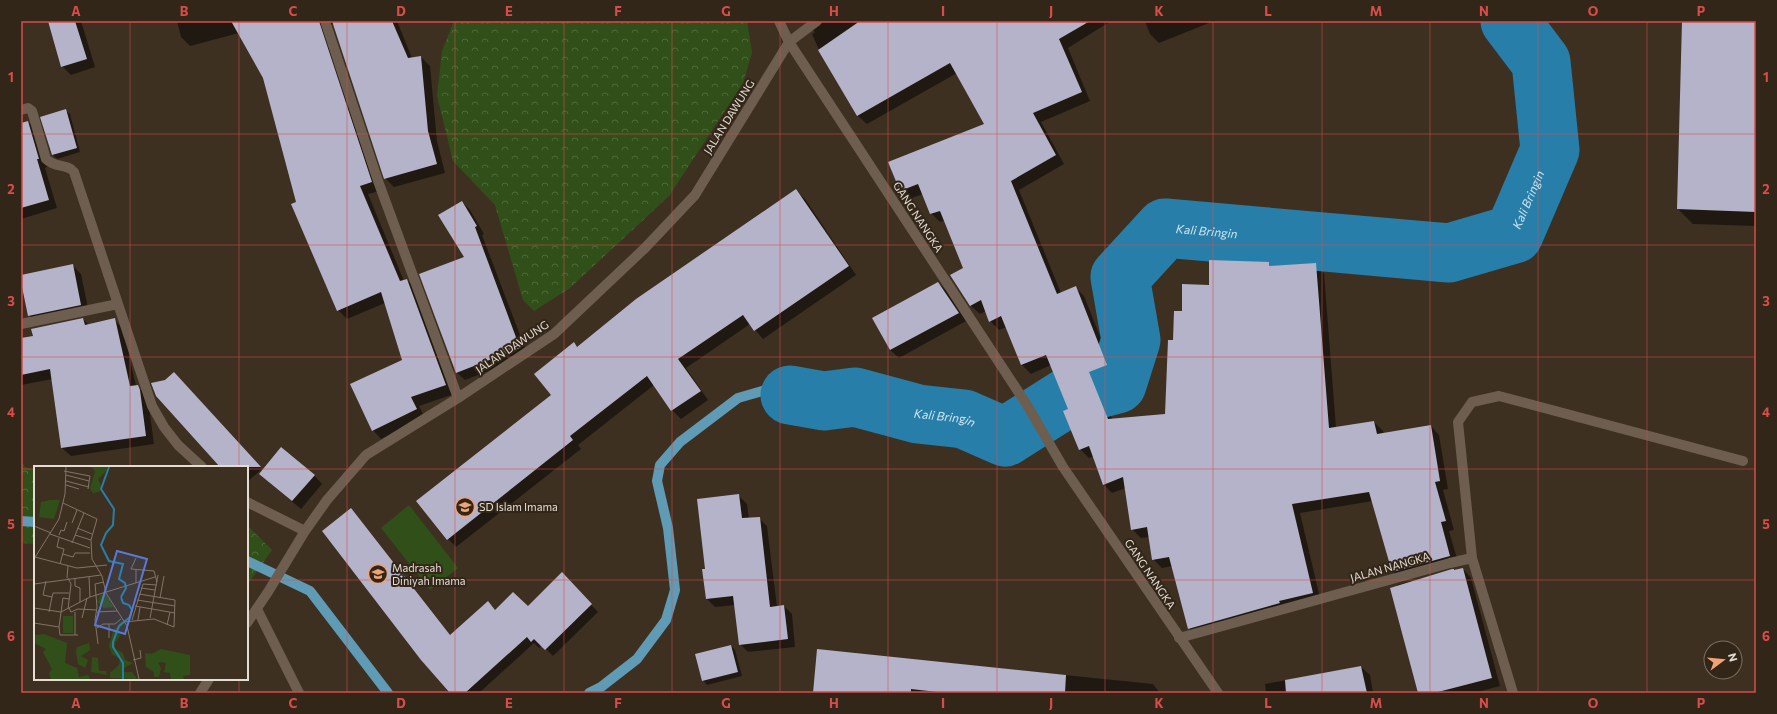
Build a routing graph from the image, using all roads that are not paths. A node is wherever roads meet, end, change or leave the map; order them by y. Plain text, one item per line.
1 (325, 21) edge
2 (779, 21) edge
3 (817, 21) edge
4 (789, 42) junction
5 (21, 110) edge
6 (118, 304) junction
7 (21, 324) edge
8 (458, 398) junction
9 (1743, 461) dead end
10 (201, 466) edge
11 (248, 502) edge
12 (305, 531) junction
13 (1472, 558) junction
14 (257, 609) junction
15 (248, 622) edge
16 (1179, 638) junction
17 (208, 680) edge
18 (200, 693) edge
19 (299, 693) edge
20 (1218, 693) edge
21 (1513, 693) edge

1 - 8 street
2 - 4 street, GANG NANGKA
3 - 4 street
4 - 8 street, JALAN DAWUNG
4 - 16 street, GANG NANGKA
5 - 6 street
6 - 7 street
6 - 10 street
8 - 12 street, JALAN DAWUNG
9 - 13 street
11 - 12 street
12 - 14 street, JALAN DAWUNG
13 - 16 street, JALAN NANGKA
13 - 21 street
14 - 15 street, JALAN DAWUNG
14 - 19 street
16 - 20 street, GANG NANGKA
17 - 18 street

